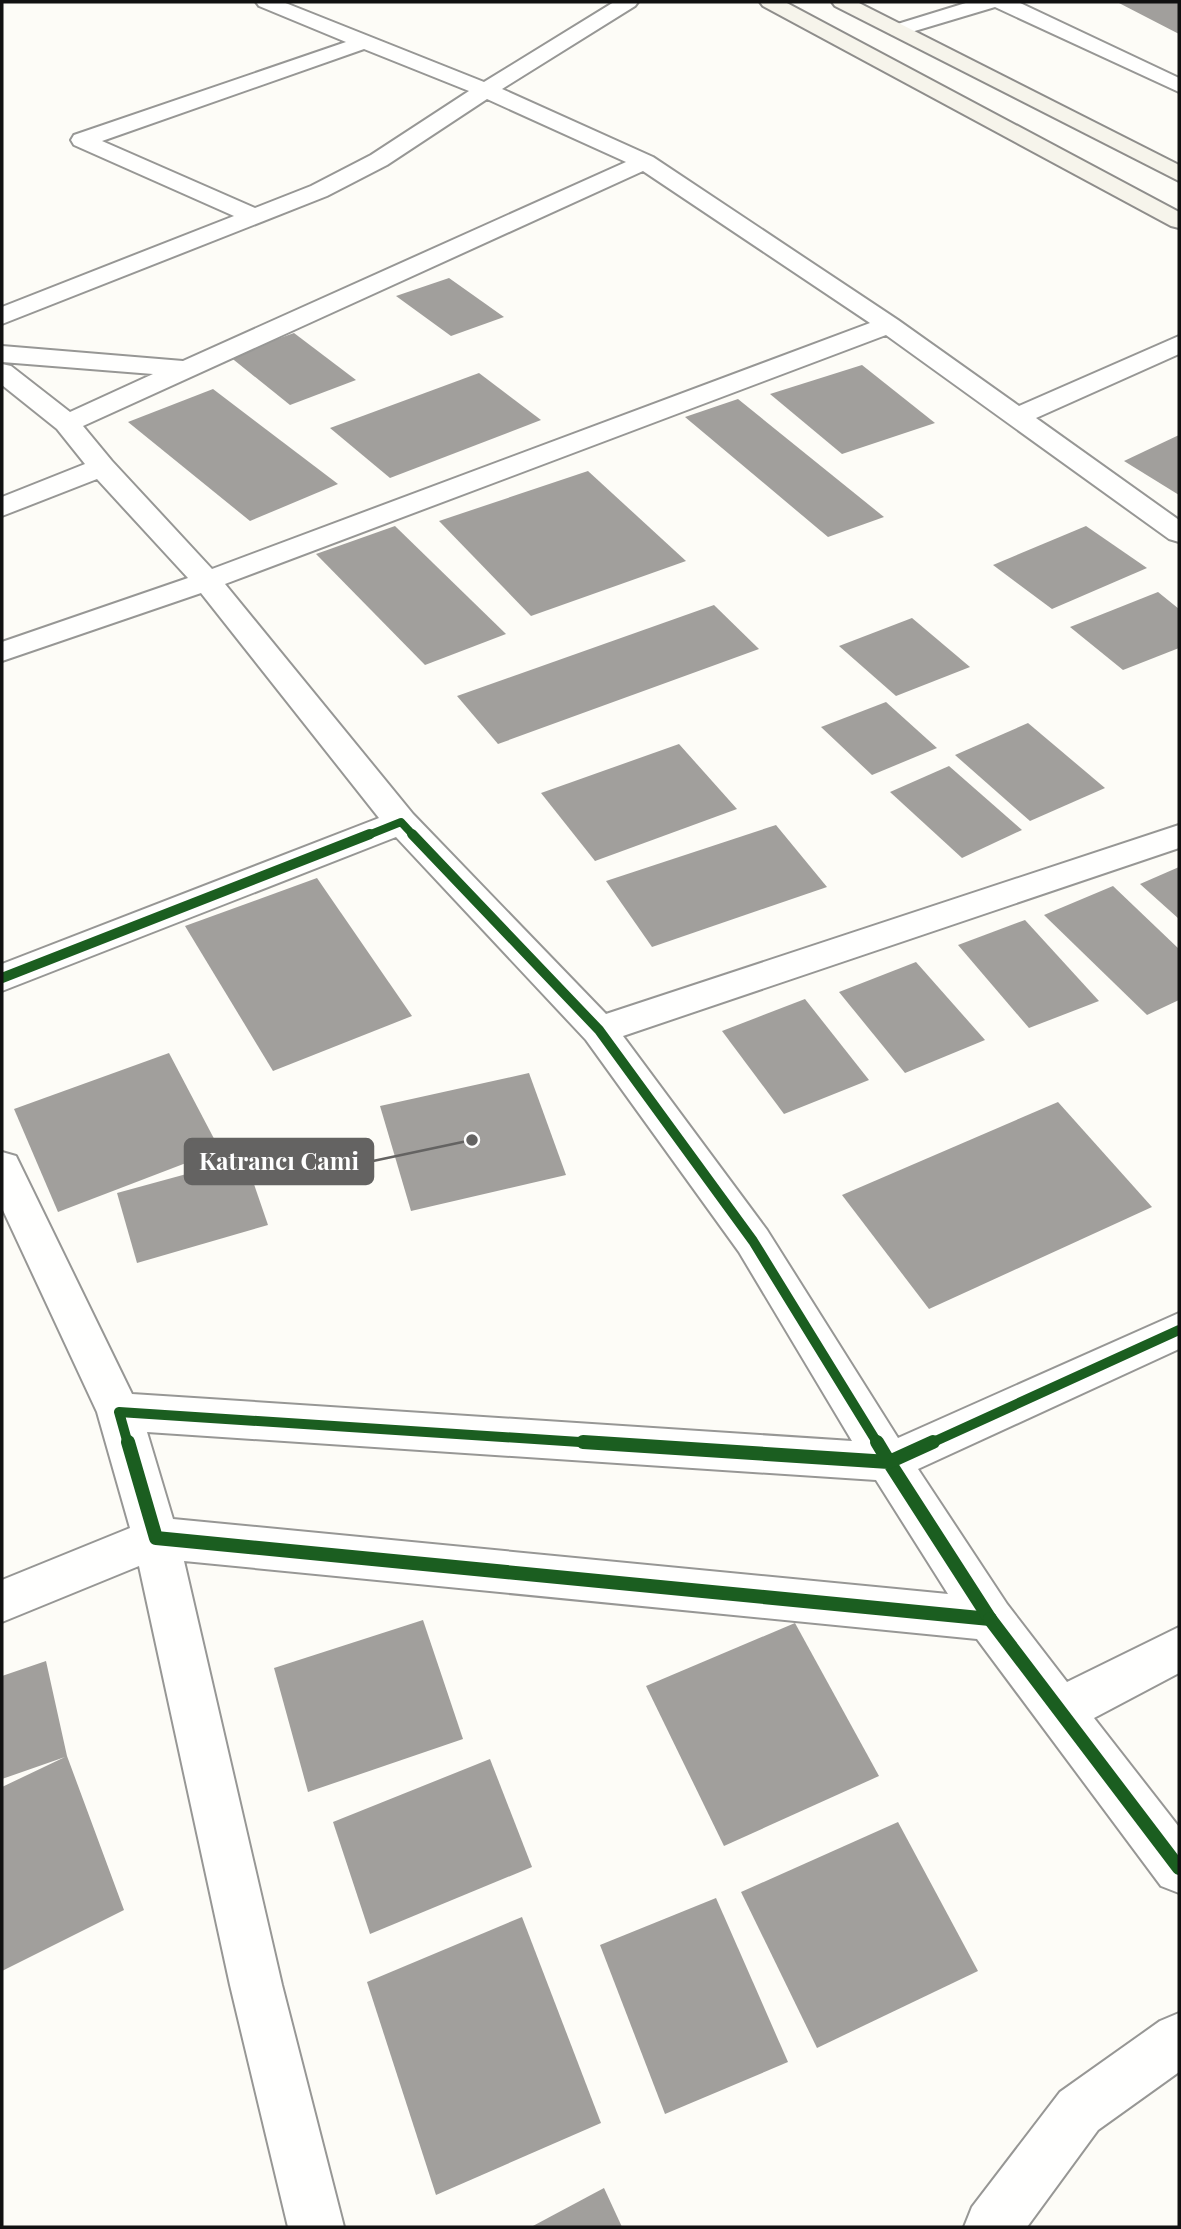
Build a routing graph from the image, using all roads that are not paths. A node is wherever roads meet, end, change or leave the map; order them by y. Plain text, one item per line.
1 (266, 2) edge
2 (628, 2) edge
3 (770, 2) edge
4 (842, 2) edge
5 (989, 2) edge
6 (1002, 2) edge
7 (898, 30) junction
8 (365, 41) junction
9 (1179, 86) edge
10 (486, 90) junction
11 (645, 162) junction
12 (1179, 174) edge
13 (252, 215) junction
14 (1179, 221) edge
15 (2, 316) edge
16 (889, 325) junction
17 (1179, 344) edge
18 (2, 354) edge
19 (187, 369) junction
20 (2, 372) edge
21 (1018, 416) junction
22 (67, 423) junction
23 (102, 467) junction
24 (2, 507) edge
25 (1179, 533) edge
26 (207, 581) junction
27 (2, 652) edge
28 (401, 822) junction
29 (1179, 836) edge
30 (2, 978) edge
31 (599, 1030) junction
32 (2, 1167) edge
33 (1179, 1330) edge
34 (119, 1412) junction
35 (889, 1462) junction
36 (156, 1538) junction
37 (2, 1601) edge
38 (990, 1619) junction
39 (1179, 1649) edge
40 (1059, 1711) junction
41 (1179, 1868) edge
42 (1179, 2040) edge
43 (316, 2227) edge
44 (992, 2227) edge

1 - 8 street
2 - 10 street
3 - 14 main road
4 - 7 main road
5 - 7 street
6 - 9 street
7 - 12 main road
8 - 10 street
8 - 13 street
10 - 11 street
10 - 13 street
11 - 16 street
11 - 19 street
13 - 15 street
16 - 21 street
16 - 26 street
17 - 21 street
18 - 19 street
19 - 22 street
20 - 22 street
21 - 25 street
22 - 23 street
23 - 24 street
23 - 26 street
26 - 27 street
26 - 28 street
28 - 30 street
28 - 31 street
29 - 31 street
31 - 35 street
32 - 34 street
33 - 35 street
34 - 35 street
34 - 36 street
35 - 38 street
36 - 37 street
36 - 38 street
36 - 43 street
38 - 40 street
39 - 40 street
40 - 41 street
42 - 44 street

